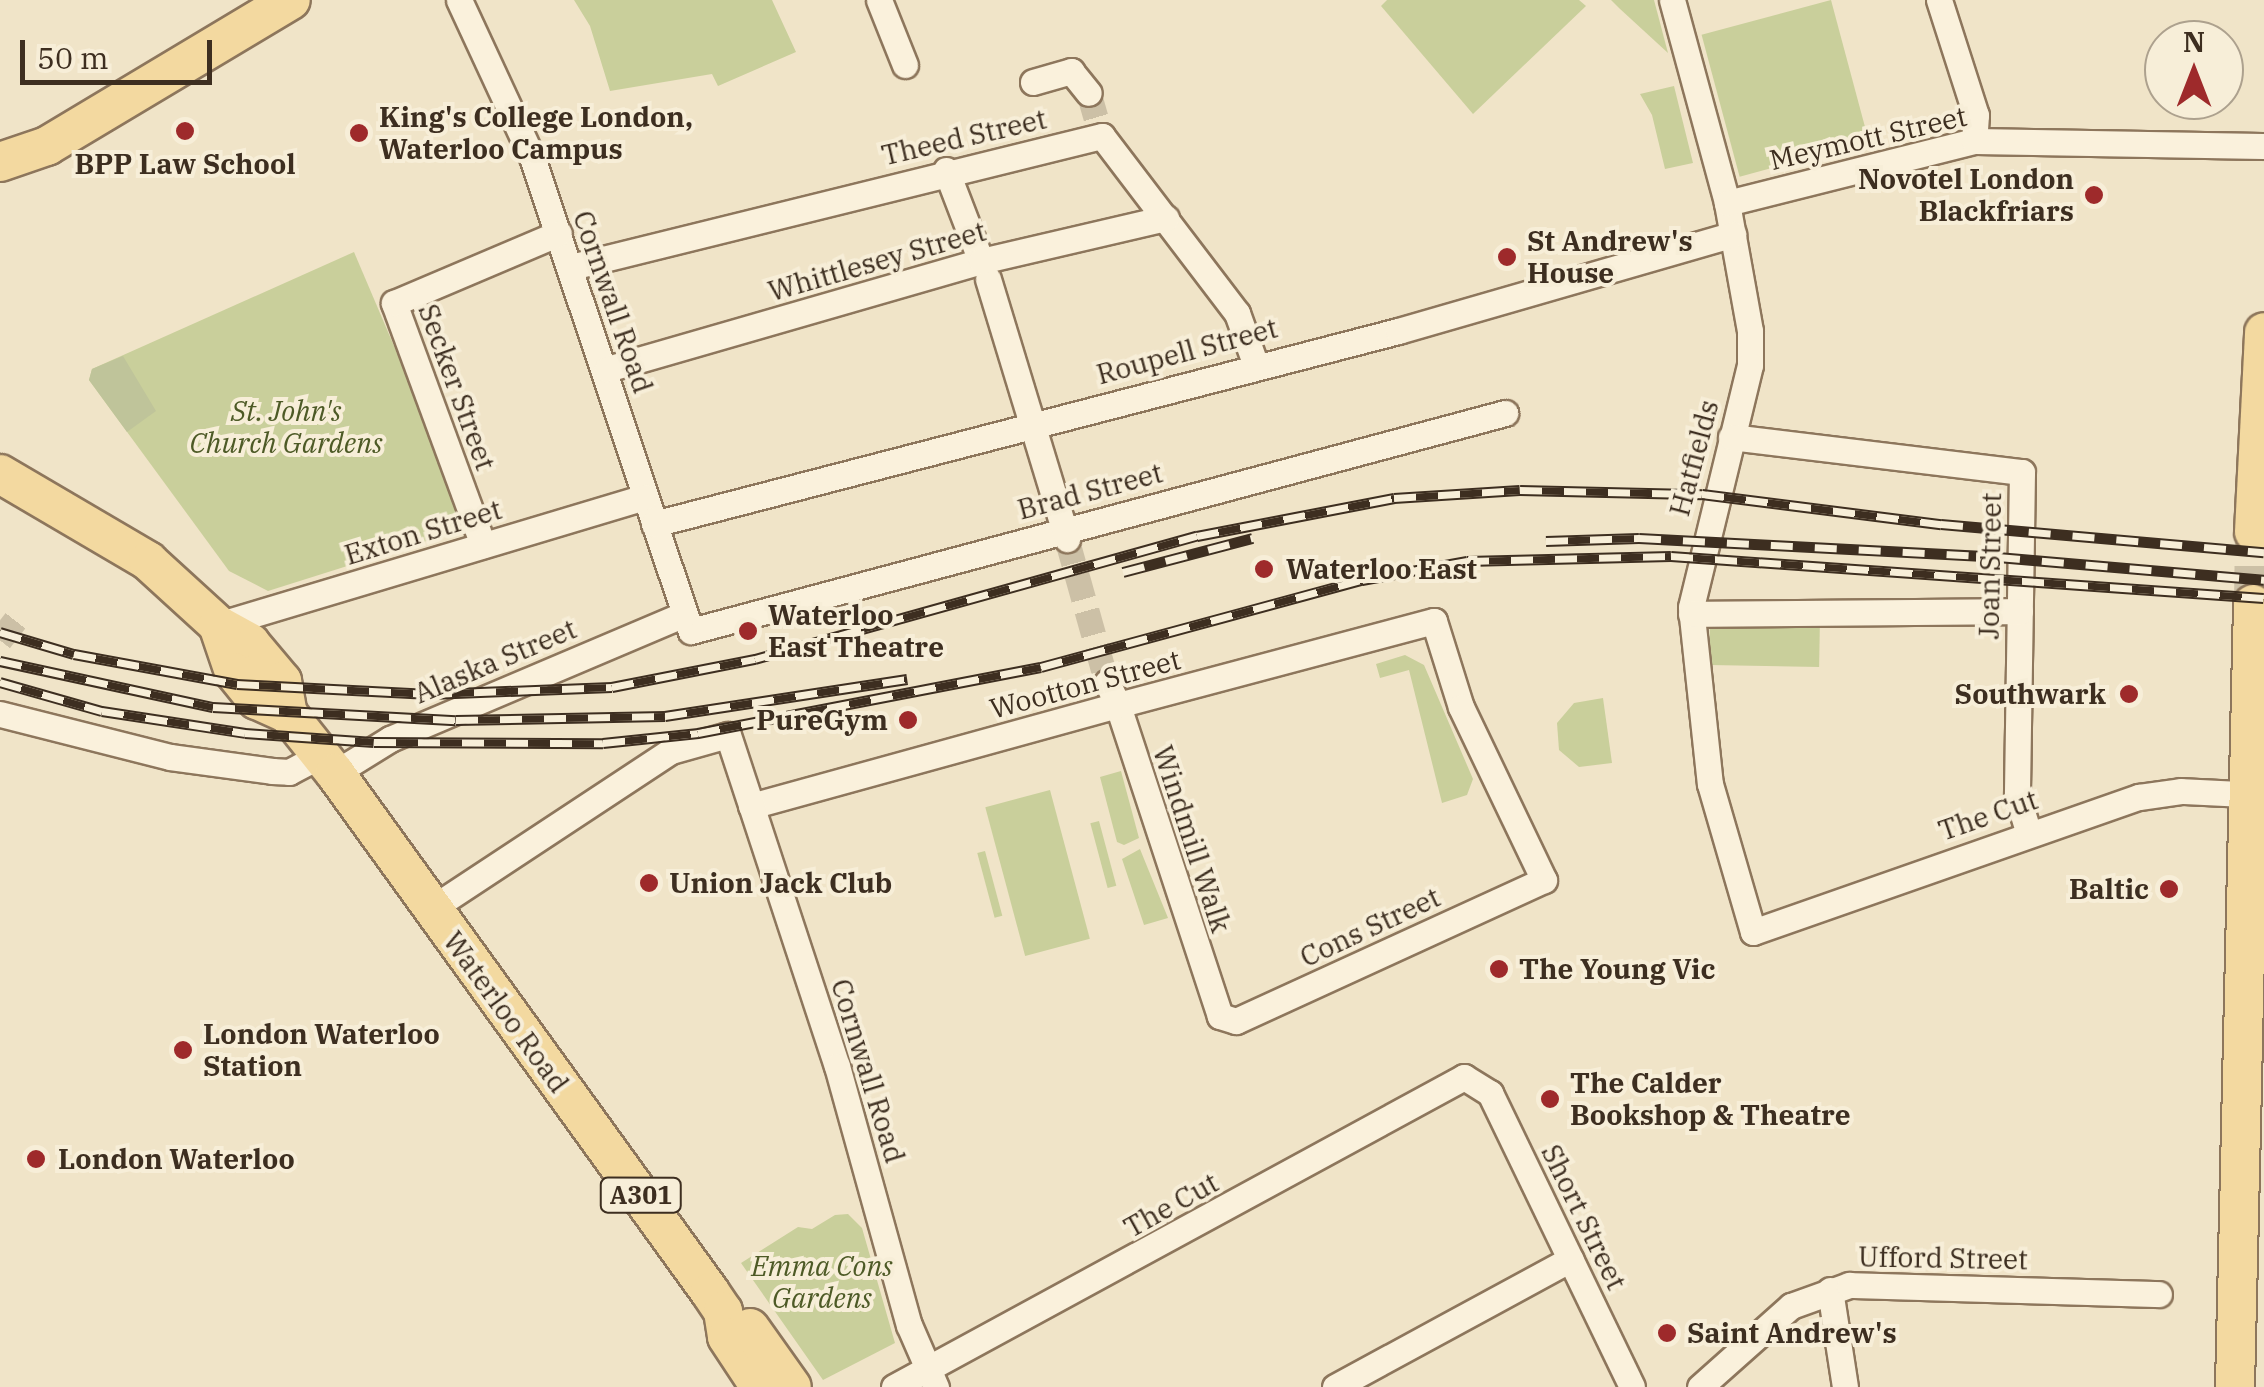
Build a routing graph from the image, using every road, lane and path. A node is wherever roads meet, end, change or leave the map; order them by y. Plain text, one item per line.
1 (291, 0) edge
2 (459, 0) edge
3 (879, 0) edge
4 (1672, 0) edge
5 (1938, 0) edge
6 (905, 65) dead end
7 (1033, 82) dead end
8 (1089, 93) dead end
9 (1974, 141) junction
10 (47, 146) junction
11 (2264, 146) edge
12 (0, 162) edge
13 (946, 170) junction
14 (0, 190) edge
15 (1727, 203) junction
16 (1166, 218) junction
17 (559, 234) junction
18 (1734, 234) junction
19 (571, 267) junction
20 (984, 270) junction
21 (2264, 332) edge
22 (1255, 363) junction
23 (607, 369) junction
24 (1505, 413) dead end
25 (1034, 422) junction
26 (1731, 437) junction
27 (2, 479) edge
28 (645, 496) junction
29 (2258, 510) edge
30 (654, 524) junction
31 (1066, 534) junction
32 (482, 545) junction
33 (2253, 604) tunnel mouth
34 (2020, 611) junction
35 (1692, 614) junction
36 (688, 623) junction
37 (218, 626) junction
38 (1112, 694) junction
39 (0, 714) edge
40 (328, 764) junction
41 (2257, 794) edge
42 (752, 806) junction
43 (2028, 831) junction
44 (1544, 880) joint
45 (431, 909) junction
46 (1754, 932) joint
47 (1220, 1016) joint
48 (1475, 1078) joint
49 (1571, 1259) junction
50 (1830, 1290) junction
51 (2159, 1294) dead end
52 (723, 1311) junction
53 (932, 1378) edge
54 (760, 1387) edge
55 (792, 1387) edge
56 (894, 1387) edge
57 (1334, 1387) edge
58 (1632, 1387) edge
59 (1700, 1387) edge
60 (1845, 1387) edge
61 (2235, 1387) edge

1 - 10 main road
2 - 17 street, Cornwall Road
3 - 6 street
4 - 15 street, Hatfields
5 - 9 street
7 - 8 street
9 - 11 street, Meymott Street
9 - 15 street, Meymott Street
10 - 12 main road
10 - 14 main road
13 - 16 street, Theed Street
13 - 19 street, Theed Street
13 - 20 street
15 - 18 street, Hatfields
16 - 20 street, Whittlesey Street
16 - 22 street, Theed Street
17 - 19 street, Cornwall Road
17 - 32 street, Secker Street
18 - 22 street, Roupell Street
18 - 26 street, Hatfields
19 - 23 street, Cornwall Road
20 - 23 street, Whittlesey Street
20 - 25 street
21 - 29 main road
22 - 25 street, Roupell Street
23 - 28 street, Cornwall Road
24 - 31 street, Brad Street
25 - 30 street, Roupell Street
25 - 31 street
26 - 34 street, Joan Street
26 - 35 street, Hatfields
27 - 37 main road, Waterloo Road / A301
28 - 30 street, Cornwall Road
28 - 32 street, Exton Street
30 - 36 street, Cornwall Road
31 - 36 street, Brad Street
32 - 37 street, Exton Street
33 - 41 main road
34 - 35 street
34 - 43 street, Joan Street
35 - 46 street, Hatfields
36 - 40 street, Alaska Street
37 - 40 main road, Waterloo Road / A301
38 - 42 street, Wootton Street
38 - 44 street, Wootton Street
38 - 47 street, Windmill Walk
39 - 40 street, Alaska Street
40 - 45 main road, Waterloo Road / A301
41 - 43 street, The Cut
41 - 61 main road
42 - 45 street, Cornwall Road
42 - 53 street, Cornwall Road
43 - 46 street, The Cut
44 - 47 street, Cons Street
45 - 52 main road, Waterloo Road / A301
48 - 49 street, Short Street
48 - 53 street, The Cut
49 - 57 street
49 - 58 street, Short Street
50 - 51 street, Ufford Street
50 - 59 street, Ufford Street
50 - 60 street
52 - 54 main road, Waterloo Road / A301
52 - 55 main road, Waterloo Road / A301
53 - 56 street, The Cut

